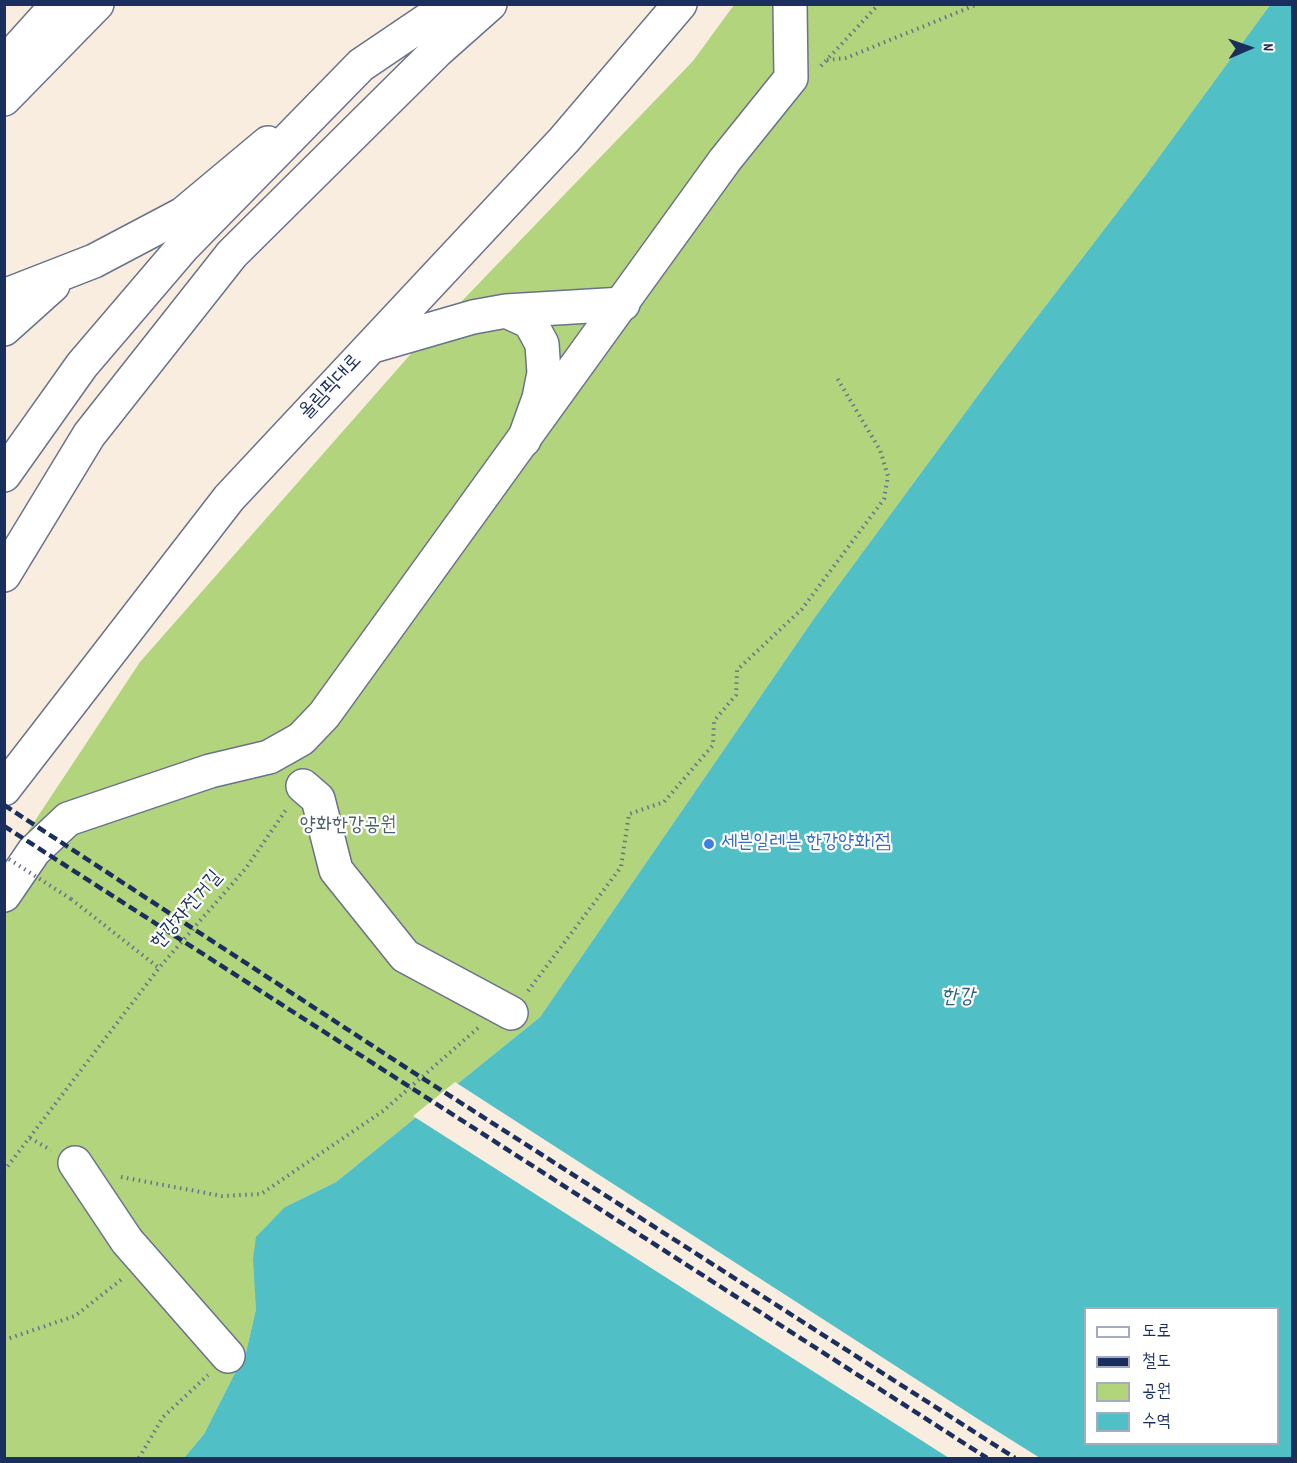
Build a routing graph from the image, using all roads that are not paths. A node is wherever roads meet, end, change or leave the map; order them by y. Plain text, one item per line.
1 (58, 4) edge
2 (97, 4) edge
3 (451, 4) edge
4 (490, 4) edge
5 (680, 4) edge
6 (790, 4) edge
7 (4, 64) edge
8 (362, 65) junction
9 (4, 99) edge
10 (70, 270) junction
11 (4, 296) edge
12 (623, 304) junction
13 (506, 311) junction
14 (4, 329) edge
15 (371, 346) junction
16 (524, 440) junction
17 (4, 475) edge
18 (4, 575) edge
19 (303, 786) road end
20 (4, 789) edge
21 (4, 895) edge
22 (511, 1013) road end
23 (75, 1163) road end
24 (228, 1356) road end

1 - 7 main road
2 - 9 main road
3 - 8 main road
4 - 18 main road
5 - 15 main road, 올림픽대로
6 - 12 main road
8 - 10 main road
8 - 17 main road
10 - 11 main road
10 - 14 main road
12 - 13 main road
12 - 16 main road
13 - 15 main road
13 - 16 main road
15 - 20 main road, 올림픽대로
16 - 21 main road
19 - 22 main road
23 - 24 main road

